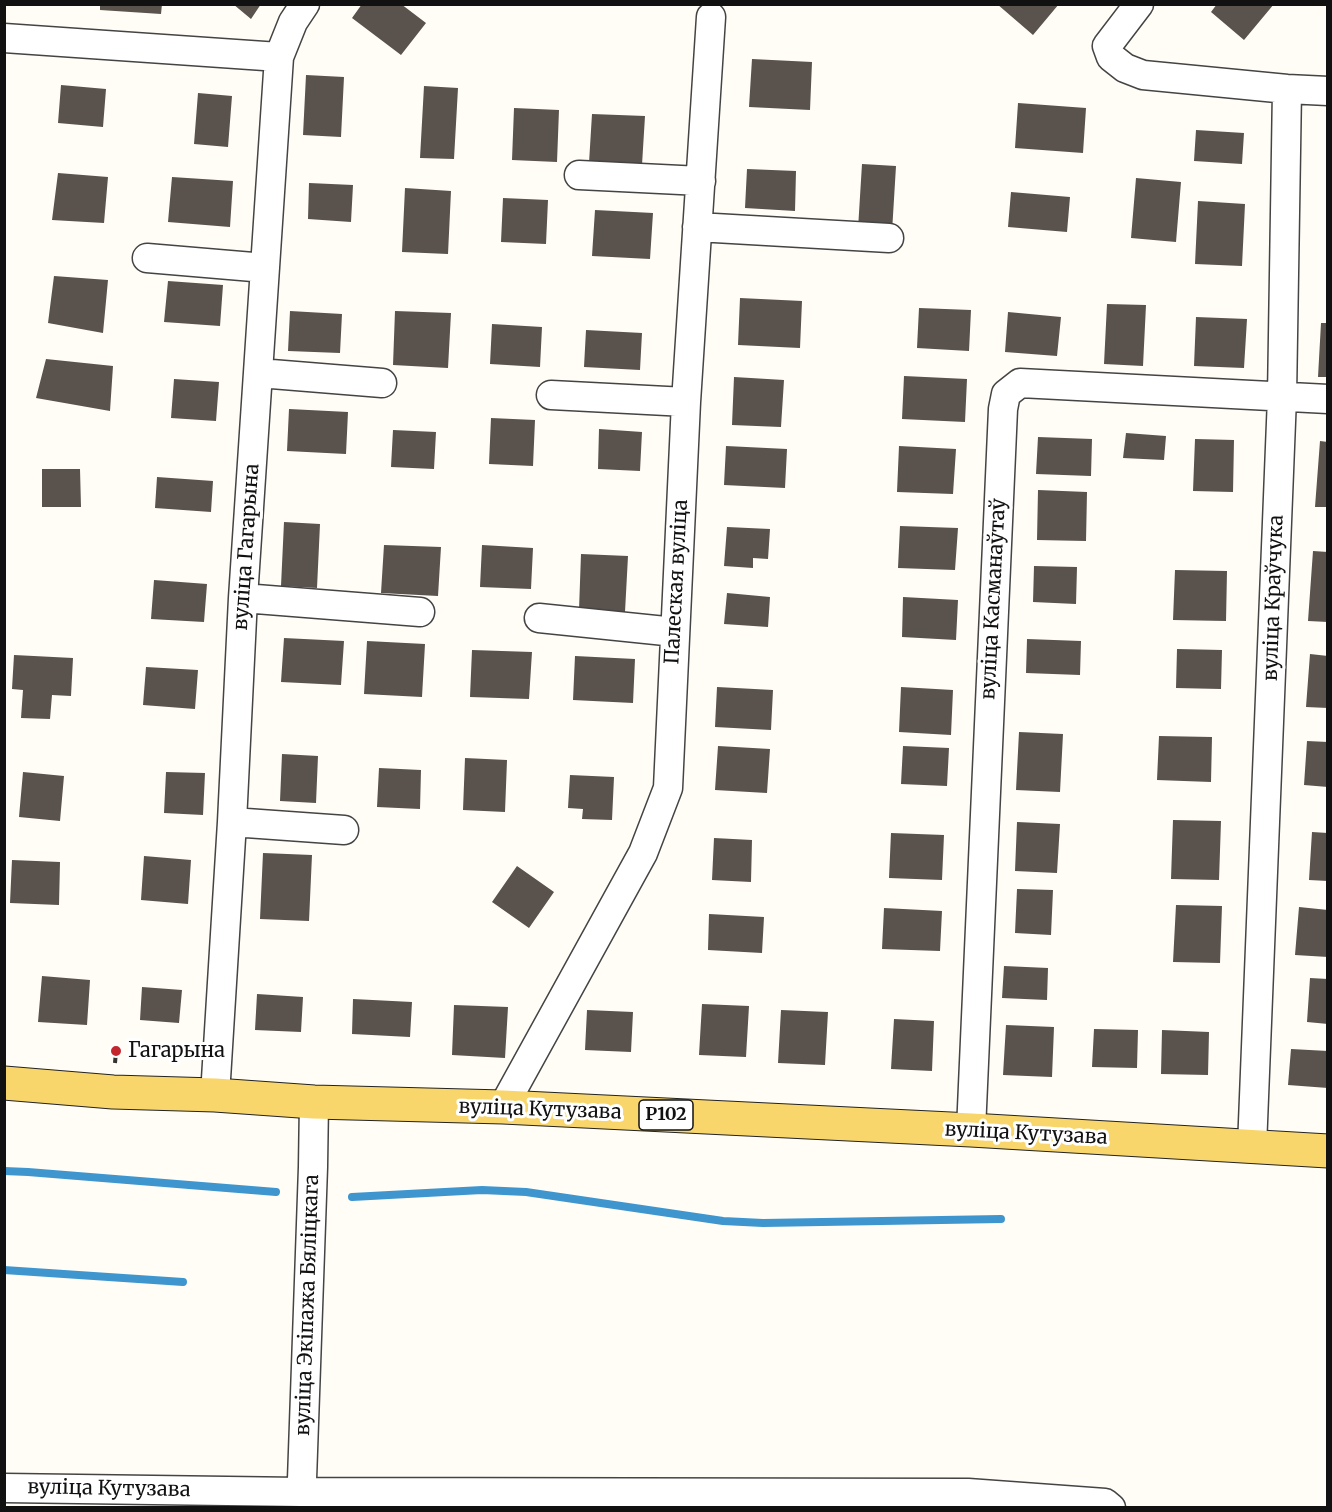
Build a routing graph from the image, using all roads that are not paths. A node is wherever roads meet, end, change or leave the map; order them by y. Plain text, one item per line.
1 (305, 4) edge
2 (1130, 8) edge
3 (711, 17) dead end
4 (4, 38) edge
5 (279, 57) junction
6 (1287, 89) junction
7 (1328, 91) edge
8 (579, 175) dead end
9 (701, 181) junction
10 (697, 227) junction
11 (890, 238) dead end
12 (147, 258) dead end
13 (266, 268) junction
14 (259, 373) junction
15 (382, 383) dead end
16 (551, 395) dead end
17 (1282, 397) junction
18 (1328, 399) edge
19 (686, 402) junction
20 (243, 598) junction
21 (420, 612) dead end
22 (539, 618) dead end
23 (675, 632) junction
24 (232, 822) junction
25 (344, 830) dead end
26 (4, 1083) edge
27 (215, 1095) junction
28 (314, 1102) junction
29 (503, 1107) junction
30 (970, 1130) junction
31 (1252, 1147) junction
32 (1328, 1151) edge
33 (4, 1488) edge
34 (301, 1500) edge
35 (1111, 1508) edge

1 - 5 street, вуліца Гагарына
2 - 6 street
3 - 9 street, Палеская вуліца
4 - 5 street
5 - 13 street, вуліца Гагарына
6 - 7 street
6 - 17 street, вуліца Краўчука
8 - 9 street
9 - 10 street, Палеская вуліца
10 - 11 street
10 - 19 street, Палеская вуліца
12 - 13 street
13 - 14 street, вуліца Гагарына
14 - 15 street
14 - 20 street, вуліца Гагарына
16 - 19 street
17 - 18 street, вуліца Касманаўтаў
17 - 30 street, вуліца Касманаўтаў
17 - 31 street, вуліца Краўчука
19 - 23 street, Палеская вуліца
20 - 21 street
20 - 24 street, вуліца Гагарына
22 - 23 street
23 - 29 street, Палеская вуліца
24 - 25 street
24 - 27 street, вуліца Гагарына
26 - 27 main road, вуліца Кутузава / Р102
27 - 28 main road, вуліца Кутузава / Р102
28 - 29 main road, вуліца Кутузава / Р102
28 - 34 street, вуліца Экіпажа Бяліцкага
29 - 30 main road, вуліца Кутузава / Р102
30 - 31 main road, вуліца Кутузава / Р102
31 - 32 main road, вуліца Кутузава / Р102
33 - 34 street, вуліца Кутузава
34 - 35 street, вуліца Кутузава

